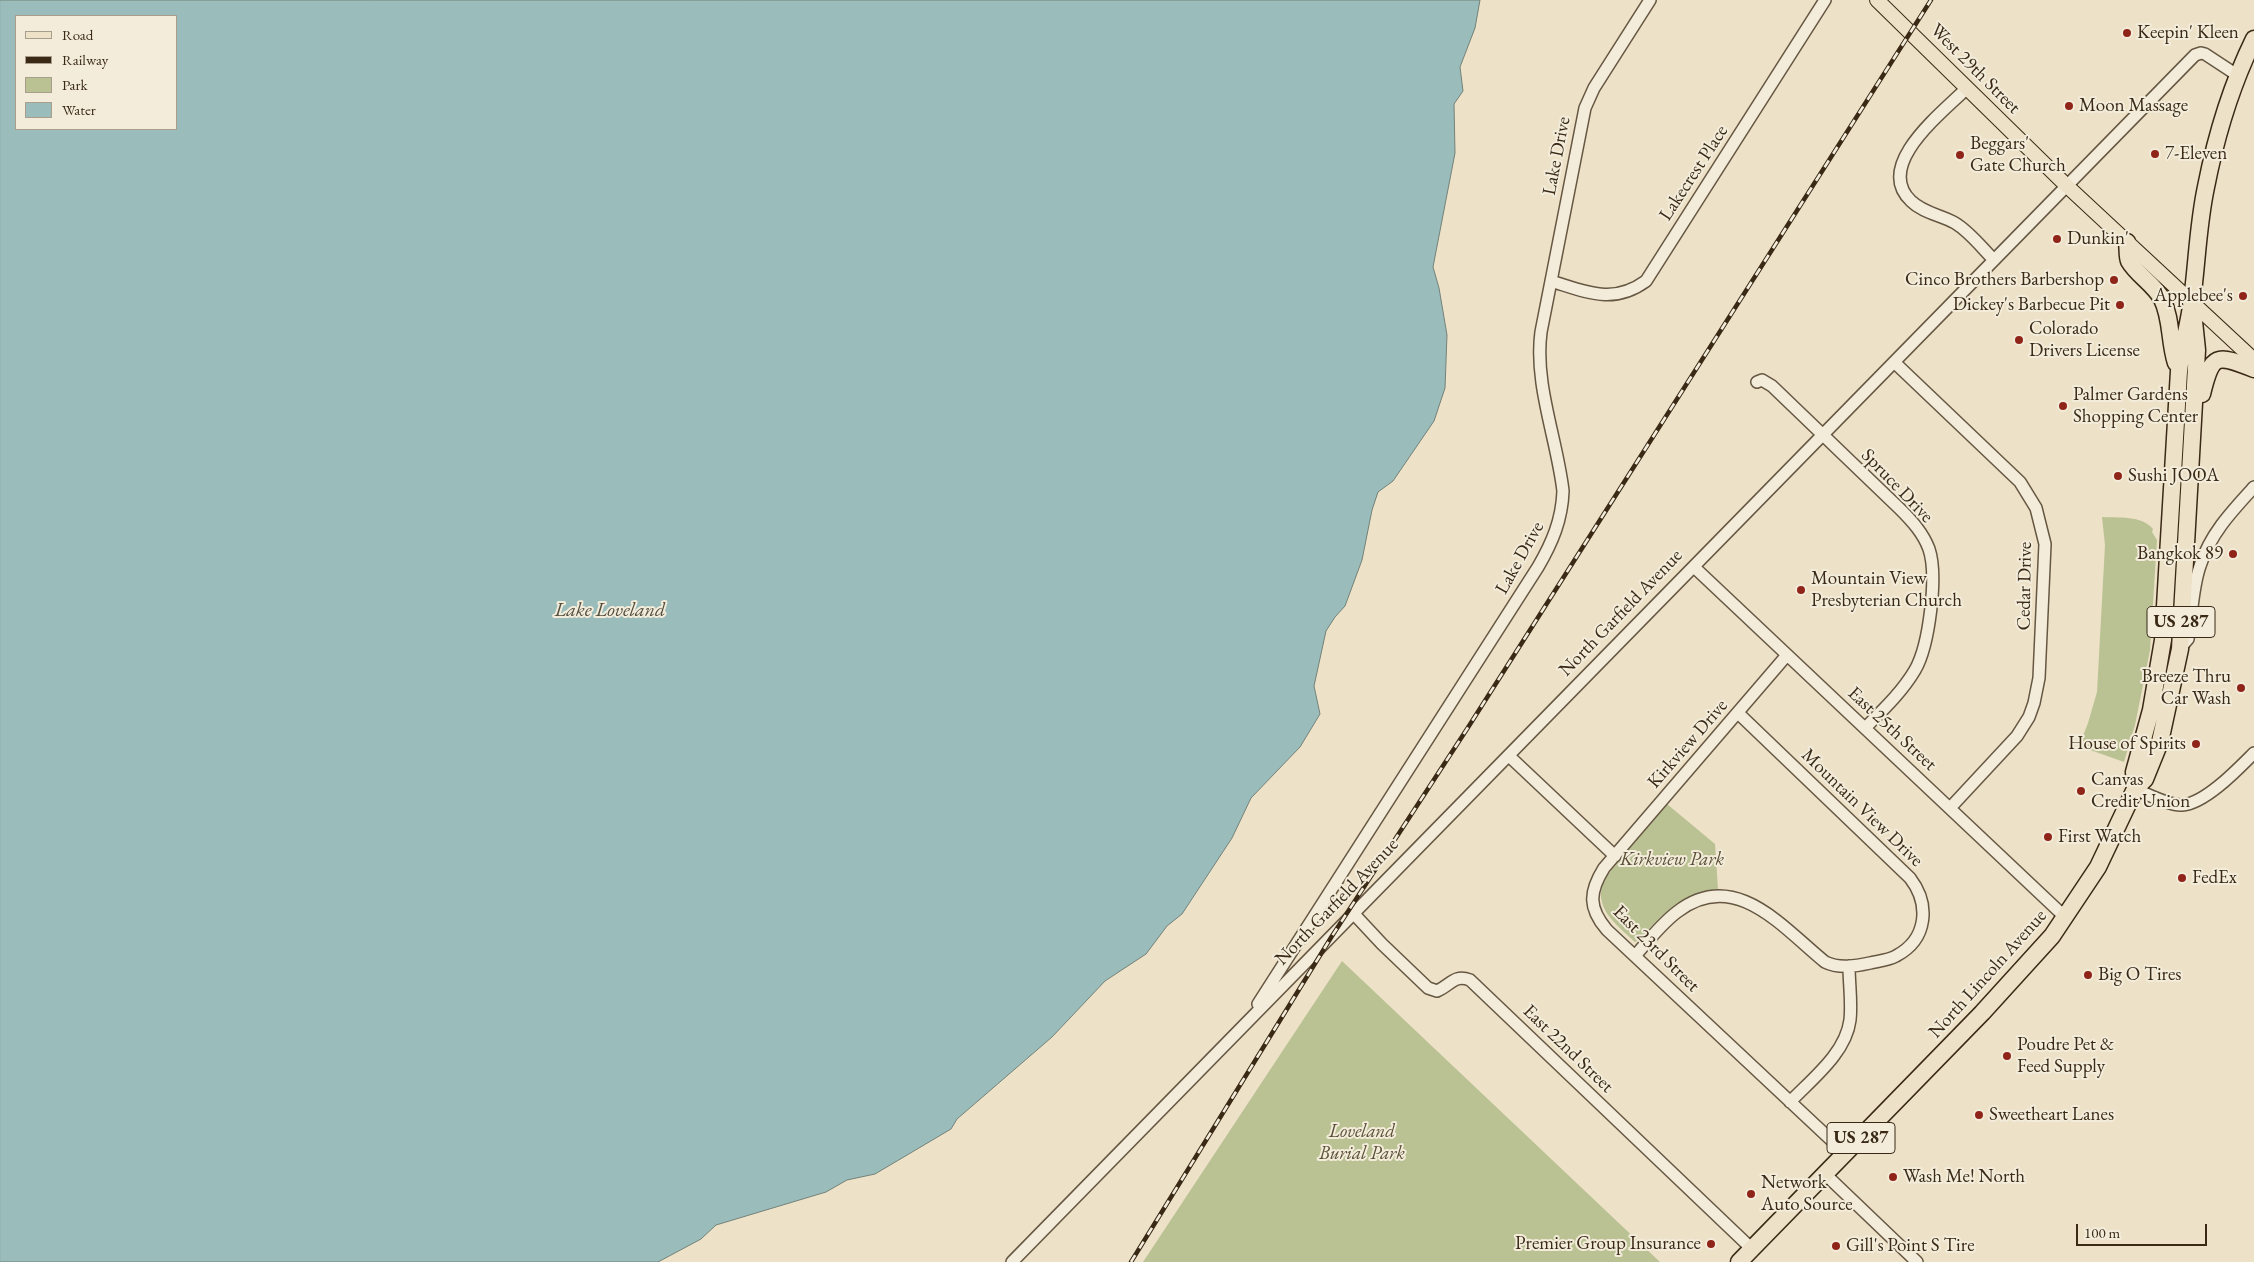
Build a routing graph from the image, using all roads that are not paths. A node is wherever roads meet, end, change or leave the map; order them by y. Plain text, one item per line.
1 (1650, 0) edge
2 (1825, 0) edge
3 (1877, 0) edge
4 (2254, 39) edge
5 (2237, 75) junction
6 (1967, 88) junction
7 (2067, 186) junction
8 (2127, 242) junction
9 (1994, 260) junction
10 (1552, 281) junction
11 (2192, 302) junction
12 (2254, 360) edge
13 (1894, 362) junction
14 (2254, 369) edge
15 (2180, 371) junction
16 (1757, 382) dead end
17 (1822, 436) junction
18 (2191, 445) junction
19 (2254, 487) edge
20 (1694, 567) junction
21 (2180, 649) junction
22 (1787, 655) junction
23 (1738, 713) junction
24 (1865, 728) junction
25 (2254, 753) edge
26 (1509, 756) junction
27 (2135, 789) junction
28 (1950, 808) junction
29 (1614, 856) junction
30 (1354, 914) junction
31 (2065, 917) junction
32 (1635, 956) junction
33 (1848, 966) junction
34 (1248, 1021) junction
35 (1790, 1102) junction
36 (1845, 1153) junction
37 (1825, 1174) junction
38 (1752, 1249) junction
39 (1012, 1262) edge
40 (1739, 1262) edge
41 (1917, 1262) edge

1 - 10 street, Lake Drive
2 - 10 street, Lakecrest Place
3 - 6 main road, West 29th Street
4 - 5 highway, US 287
5 - 7 street, North Garfield Avenue
5 - 11 highway, US 287
6 - 7 main road, West 29th Street
6 - 9 street
7 - 8 main road, West 29th Street
7 - 9 street, North Garfield Avenue
8 - 11 main road, West 29th Street
8 - 15 highway
9 - 13 street, North Garfield Avenue
10 - 34 street, Lake Drive
11 - 12 main road, West 29th Street
11 - 15 highway, US 287
11 - 18 highway, US 287
13 - 17 street, North Garfield Avenue
13 - 28 street, Cedar Drive
14 - 18 highway
15 - 27 highway, US 287
16 - 17 street, Spruce Drive
17 - 20 street, North Garfield Avenue
17 - 24 street, Spruce Drive
18 - 21 highway, US 287
19 - 21 street
20 - 22 street, East 25th Street
20 - 26 street, North Garfield Avenue
21 - 27 highway, US 287
22 - 23 street, Kirkview Drive
22 - 24 street, East 25th Street
23 - 29 street, Kirkview Drive
23 - 33 street, Mountain View Drive
24 - 28 street, East 25th Street
25 - 27 street
26 - 29 street
26 - 30 street, North Garfield Avenue
27 - 31 highway, North Lincoln Avenue / US 287
28 - 31 street, East 25th Street
29 - 32 street, East 23rd Street
30 - 34 street, North Garfield Avenue
30 - 38 street, East 22nd Street
31 - 36 highway, North Lincoln Avenue / US 287
32 - 33 street, Mountain View Drive
32 - 35 street, East 23rd Street
33 - 35 street
34 - 39 street, North Garfield Avenue
35 - 36 street, East 23rd Street
36 - 37 highway, North Lincoln Avenue / US 287
37 - 38 highway, North Lincoln Avenue / US 287
37 - 41 street
38 - 40 highway, North Lincoln Avenue / US 287

